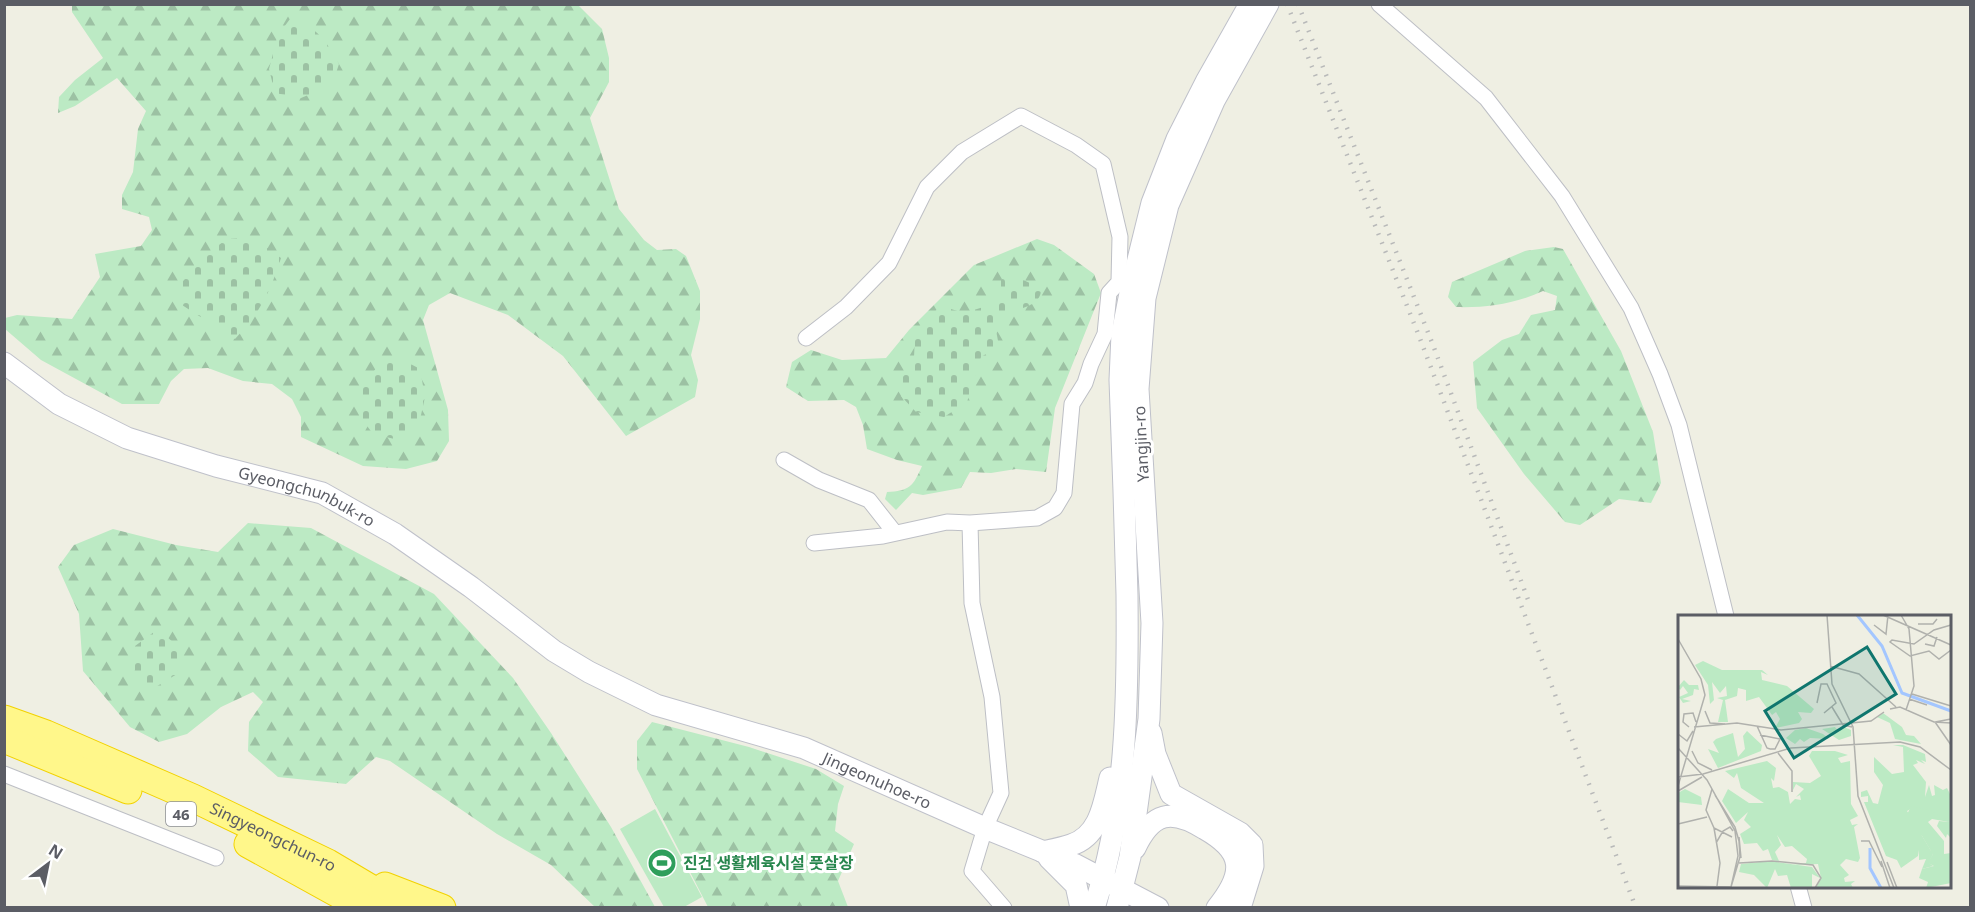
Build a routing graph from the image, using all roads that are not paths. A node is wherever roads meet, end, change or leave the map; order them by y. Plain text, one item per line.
1 (1250, 4) edge
2 (1268, 4) edge
3 (1379, 4) edge
4 (1119, 234) junction
5 (1142, 243) junction
6 (806, 338) dead end
7 (4, 363) edge
8 (784, 460) dead end
9 (970, 523) junction
10 (895, 533) junction
11 (814, 543) dead end
12 (1726, 615) edge
13 (589, 672) joint
14 (4, 719) edge
15 (1149, 719) junction
16 (4, 739) edge
17 (1124, 744) junction
18 (4, 774) edge
19 (986, 828) junction
20 (1042, 852) junction
21 (1130, 857) junction
22 (216, 858) dead end
23 (328, 863) junction
24 (1103, 879) junction
25 (1799, 888) edge
26 (1120, 898) edge
27 (359, 905) edge
28 (404, 908) edge
29 (442, 908) edge
30 (1004, 908) edge
31 (1081, 908) edge
32 (1094, 908) edge
33 (1158, 908) edge
34 (1217, 908) edge
35 (1239, 908) edge
36 (1804, 908) edge

1 - 5 main road, Yangjin-ro
2 - 15 main road, Yangjin-ro
3 - 12 street
4 - 5 street
4 - 6 street
4 - 9 street
5 - 17 main road, Yangjin-ro
7 - 13 main road, Gyeongchunbuk-ro
8 - 10 street
9 - 10 street
9 - 19 street
10 - 11 street
13 - 19 main road, Jingeonuhoe-ro
14 - 23 highway, Singyeongchun-ro / 46
15 - 21 main road, Yangjin-ro
15 - 35 main road
16 - 27 highway, Singyeongchun-ro / 46
17 - 20 main road
17 - 24 main road, Yangjin-ro
18 - 22 street
19 - 20 main road, Jingeonuhoe-ro
19 - 30 street
20 - 24 main road, Jingeonuhoe-ro
20 - 31 main road
21 - 26 main road, Yangjin-ro
21 - 34 main road
23 - 28 highway, Singyeongchun-ro / 46
23 - 29 highway
24 - 26 main road, Jingeonuhoe-ro
24 - 32 main road, Yangjin-ro
25 - 36 street
26 - 33 main road, Jingeonuhoe-ro

